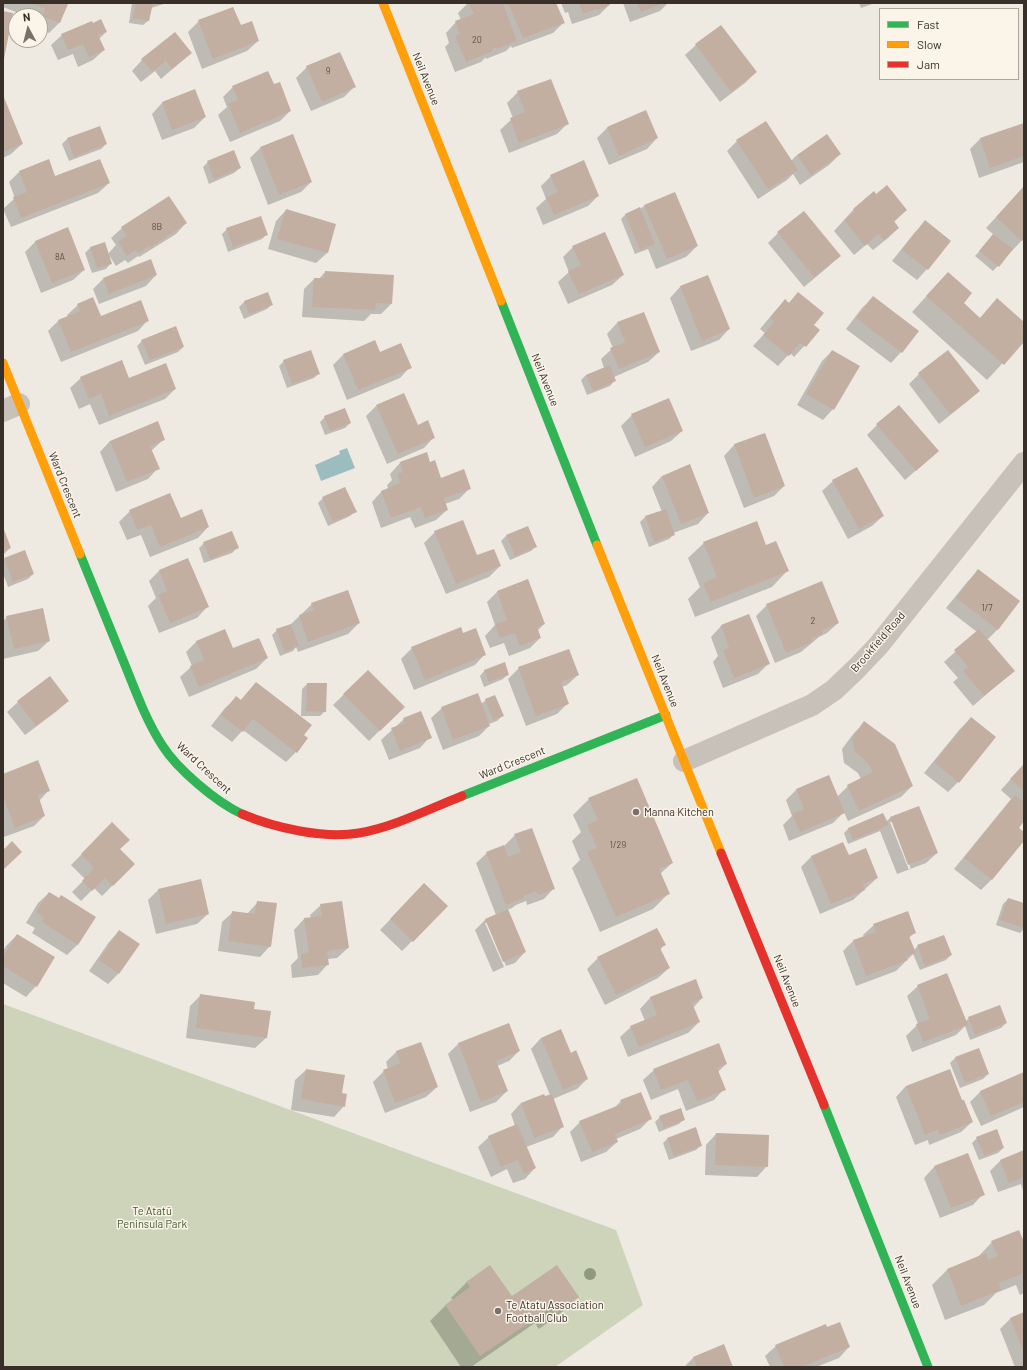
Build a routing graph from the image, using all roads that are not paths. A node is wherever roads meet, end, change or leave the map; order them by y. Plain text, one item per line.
1 (383, 3) edge
2 (3, 363) edge
3 (11, 408) edge
4 (1024, 463) edge
5 (666, 715) junction
6 (684, 761) junction
7 (928, 1367) edge

1 - 5 street, Neil Avenue
2 - 3 street, Ward Crescent
3 - 5 street, Ward Crescent
4 - 6 street, Brookfield Road
5 - 6 street, Neil Avenue
6 - 7 street, Neil Avenue

